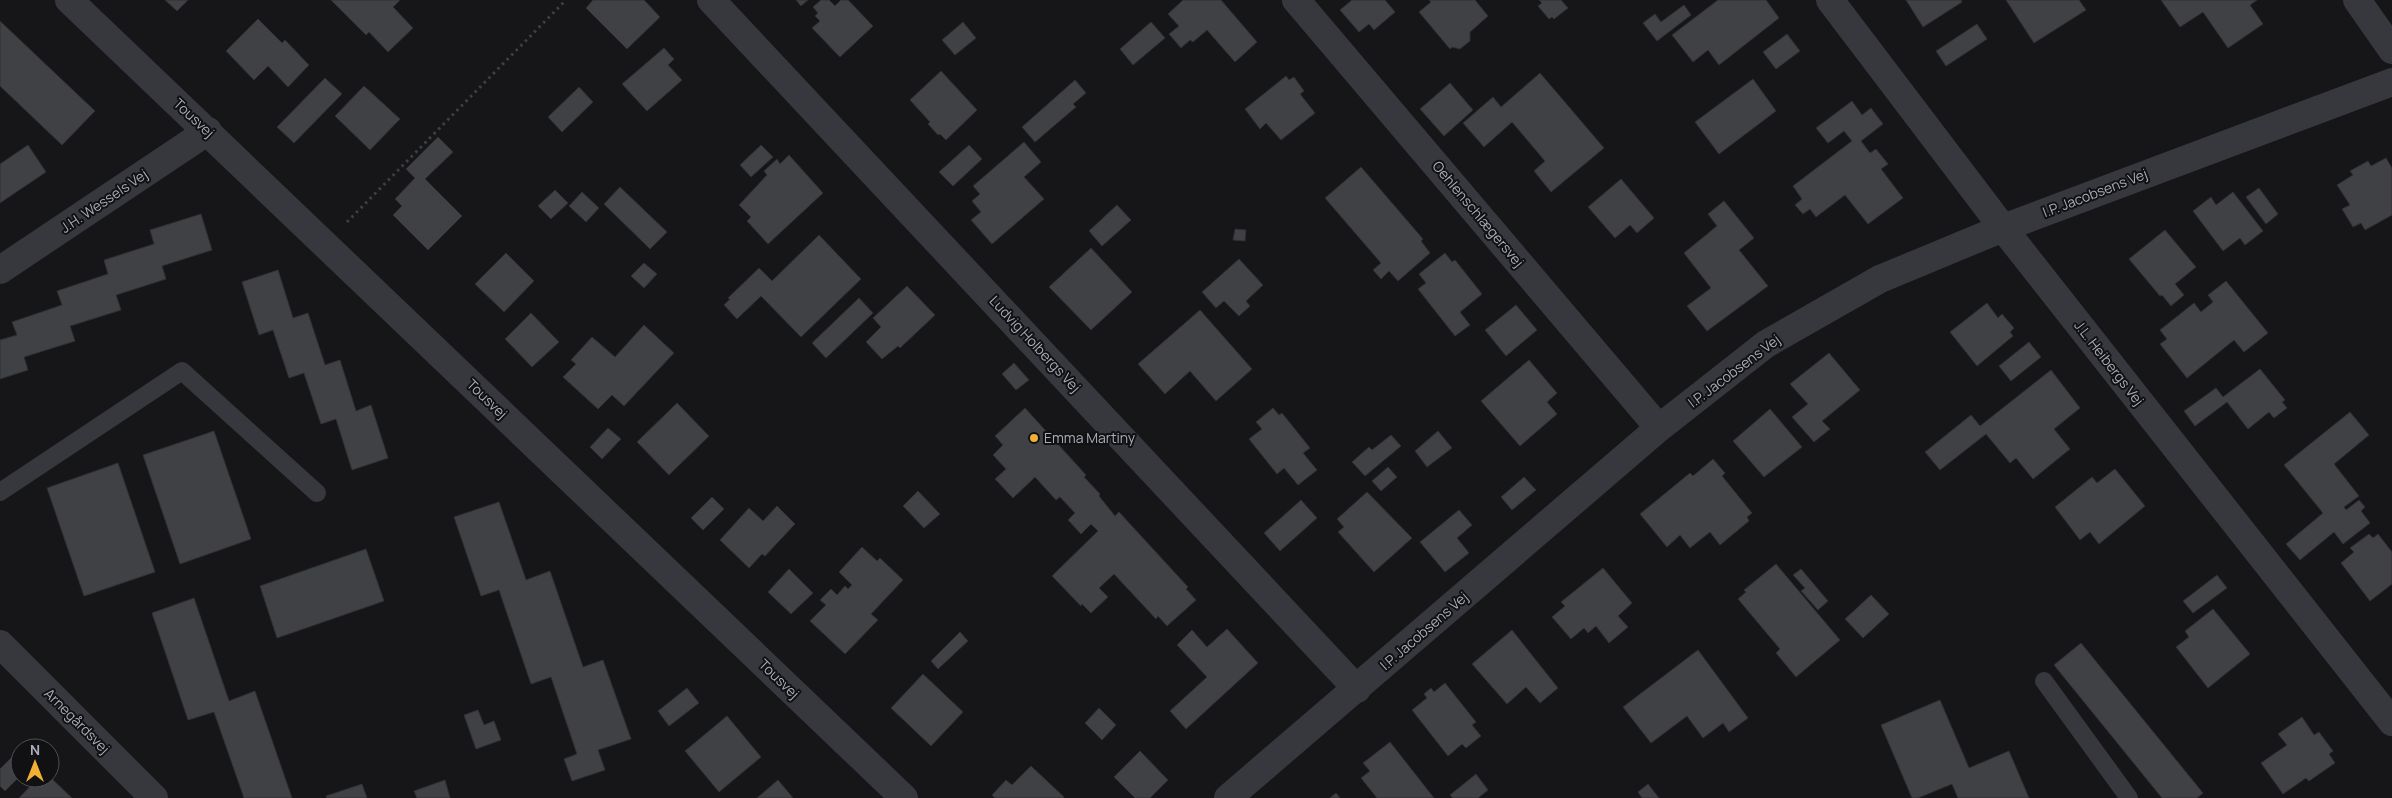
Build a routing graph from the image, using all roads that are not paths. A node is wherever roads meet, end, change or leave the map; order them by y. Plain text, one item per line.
1 (69, 0) edge
2 (711, 0) edge
3 (1296, 0) edge
4 (1830, 0) edge
5 (2357, 0) edge
6 (2392, 50) edge
7 (2392, 82) edge
8 (208, 131) junction
9 (2003, 228) junction
10 (0, 270) edge
11 (1659, 428) junction
12 (0, 492) edge
13 (317, 493) dead end
14 (0, 644) edge
15 (2044, 681) dead end
16 (1357, 689) junction
17 (2392, 722) edge
18 (154, 798) edge
19 (904, 798) edge
20 (1228, 798) edge
21 (2129, 798) edge

1 - 8 street, Tousvej
2 - 16 street, Ludvig Holbergs Vej
3 - 11 street, Oehlenschlægersvej
4 - 9 street, J.L. Heibergs Vej
5 - 6 street
7 - 9 street, I.P. Jacobsens Vej
8 - 10 street, J.H. Wessels Vej
8 - 19 street, Tousvej
9 - 11 street, I.P. Jacobsens Vej
9 - 17 street, J.L. Heibergs Vej
11 - 16 street, I.P. Jacobsens Vej
12 - 13 lane
14 - 18 street, Arnegårdsvej
15 - 21 lane
16 - 20 street, I.P. Jacobsens Vej

